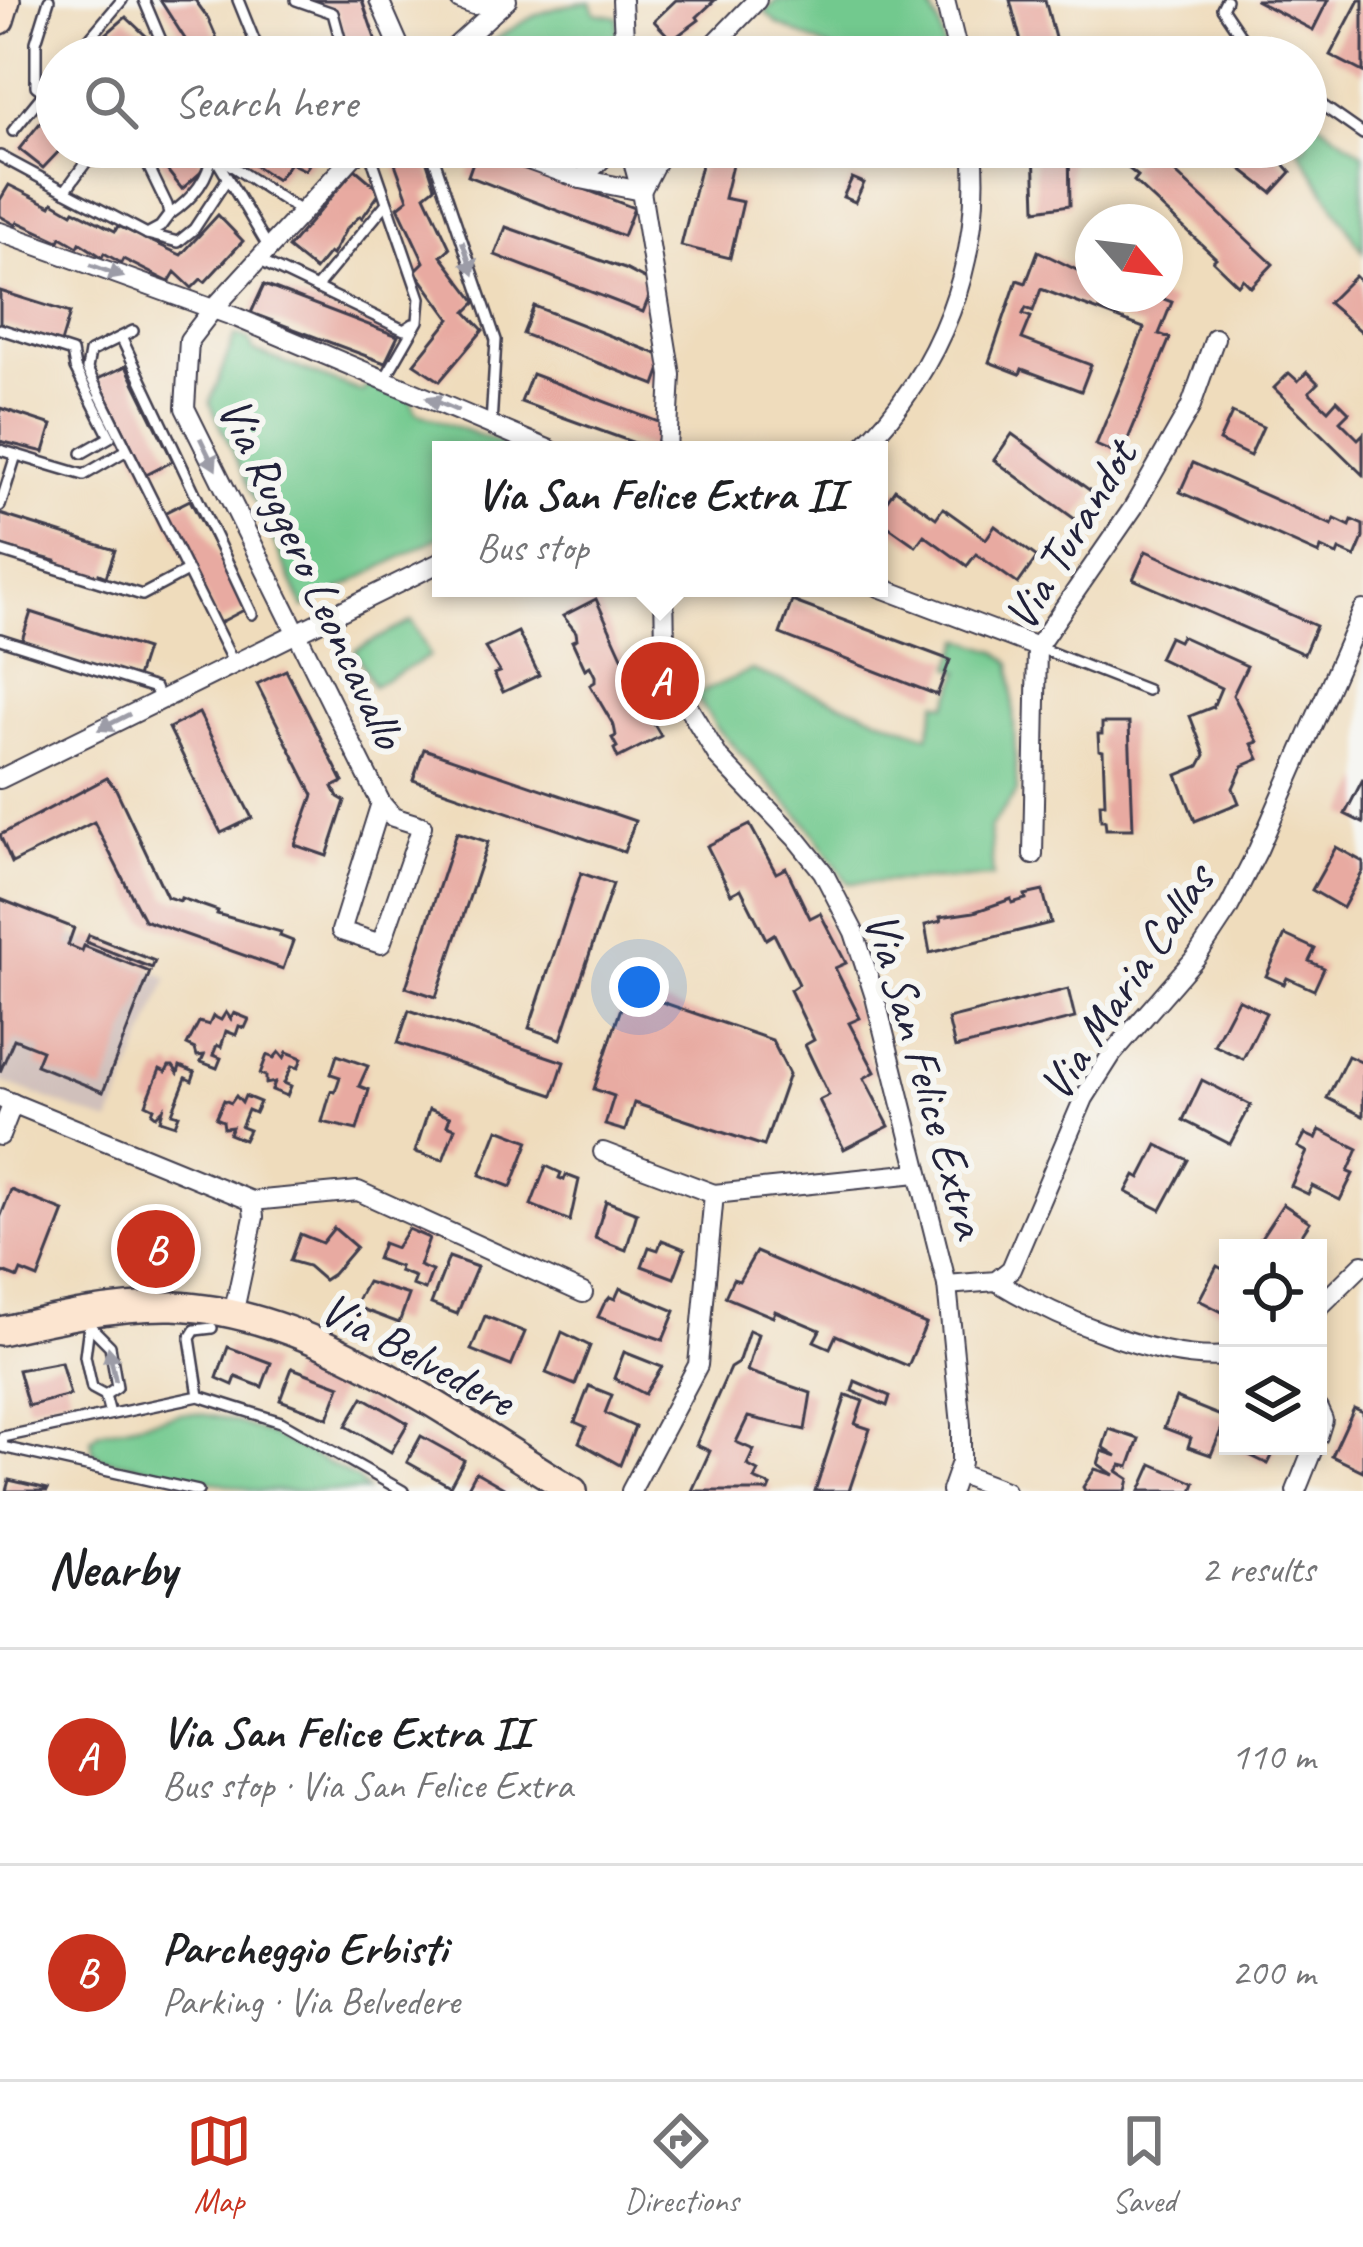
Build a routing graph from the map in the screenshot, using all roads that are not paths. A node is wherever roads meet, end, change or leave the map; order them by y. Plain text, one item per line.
1 (6, 0) edge
2 (49, 0) edge
3 (122, 0) edge
4 (144, 0) edge
5 (238, 0) edge
6 (296, 0) edge
7 (379, 0) edge
8 (460, 0) edge
9 (506, 0) edge
10 (757, 0) edge
11 (945, 0) edge
12 (1226, 0) edge
13 (621, 2) edge
14 (0, 20) edge
15 (93, 35) edge
16 (38, 36) edge
17 (159, 36) edge
18 (253, 36) edge
19 (339, 36) edge
20 (395, 36) edge
21 (466, 36) edge
22 (623, 36) edge
23 (722, 36) edge
24 (954, 36) edge
25 (1241, 36) edge
26 (36, 42) edge
27 (36, 86) edge
28 (36, 102) edge
29 (1327, 109) edge
30 (13, 131) dead end
31 (1363, 134) edge
32 (0, 156) edge
33 (81, 168) edge
34 (148, 168) edge
35 (210, 168) edge
36 (221, 168) edge
37 (237, 168) edge
38 (345, 168) edge
39 (373, 168) edge
40 (437, 168) edge
41 (550, 168) edge
42 (592, 168) edge
43 (635, 168) edge
44 (653, 168) edge
45 (973, 168) edge
46 (227, 178) junction
47 (581, 179) junction
48 (64, 190) junction
49 (641, 191) junction
50 (386, 204) junction
51 (302, 212) junction
52 (169, 215) junction
53 (0, 232) edge
54 (146, 234) junction
55 (263, 254) junction
56 (316, 288) junction
57 (213, 309) junction
58 (418, 321) junction
59 (0, 329) edge
60 (133, 331) dead end
61 (121, 337) junction
62 (1214, 338) dead end
63 (384, 380) junction
64 (491, 425) junction
65 (529, 441) edge
66 (667, 441) edge
67 (868, 441) edge
68 (0, 450) edge
69 (127, 450) junction
70 (82, 453) dead end
71 (16, 455) junction
72 (0, 506) edge
73 (0, 551) edge
74 (432, 566) edge
75 (188, 572) junction
76 (888, 590) edge
77 (664, 597) edge
78 (1363, 610) edge
79 (252, 614) dead end
80 (293, 632) junction
81 (0, 639) edge
82 (1037, 647) junction
83 (232, 662) junction
84 (1148, 690) dead end
85 (159, 699) junction
86 (0, 779) edge
87 (381, 803) junction
88 (1034, 855) dead end
89 (6, 1100) edge
90 (0, 1136) edge
91 (603, 1152) dead end
92 (917, 1173) junction
93 (714, 1194) junction
94 (251, 1201) junction
95 (1363, 1264) edge
96 (996, 1281) junction
97 (947, 1286) junction
98 (583, 1293) dead end
99 (1327, 1299) edge
100 (87, 1318) junction
101 (222, 1322) junction
102 (0, 1331) edge
103 (1219, 1356) edge
104 (199, 1396) junction
105 (108, 1404) junction
106 (1310, 1455) edge
107 (954, 1482) edge
108 (198, 1491) edge
109 (403, 1491) edge
110 (573, 1491) edge
111 (631, 1491) edge
112 (1005, 1491) edge
113 (1296, 1491) edge

1 - 14 street
2 - 16 lane
3 - 15 lane
4 - 17 lane
5 - 18 lane
6 - 19 lane
7 - 20 street
8 - 9 street
9 - 21 street
10 - 23 street
11 - 24 street
12 - 25 lane
13 - 22 street
26 - 27 lane
28 - 30 lane
29 - 31 lane
32 - 48 lane
33 - 48 lane
34 - 52 lane
35 - 52 lane
36 - 46 lane
37 - 51 lane
38 - 51 street, Via Ruggero Leoncavallo
39 - 50 lane
40 -> 64 lane
41 - 47 street
42 - 47 street
43 - 49 street
44 - 49 street
45 - 67 street
46 - 54 lane
46 - 55 lane
47 - 49 street
48 - 54 lane
49 - 66 street
50 - 56 lane
50 - 58 lane
51 - 55 street, Via Ruggero Leoncavallo
52 - 54 lane
53 -> 57 street
55 - 56 lane
55 - 57 street, Via Ruggero Leoncavallo
56 - 58 lane
57 - 63 street
57 -> 80 street, Via Ruggero Leoncavallo
58 - 63 lane
59 - 70 lane
60 - 61 lane
61 - 69 lane
61 - 79 lane
62 - 82 street, Via Turandot
64 -> 63 street
64 - 65 street
68 - 71 lane
69 - 71 lane
69 - 75 lane
71 - 72 lane
73 - 75 lane
74 - 80 street
75 - 83 lane
76 - 82 street
77 - 92 street, Via San Felice Extra
78 - 96 street, Via Maria Callas
80 - 83 street
80 - 87 street, Via Ruggero Leoncavallo
81 - 85 lane
82 - 84 lane
82 - 88 street, Via Turandot
83 - 85 street
85 -> 86 street
87 - 87 street, Via Ruggero Leoncavallo
89 - 90 street
89 - 94 street
91 - 93 street
92 - 93 street
92 - 97 street, Via San Felice Extra
93 - 111 street
94 - 98 street
94 - 101 street
95 - 99 street
96 - 97 street
96 - 103 street
97 - 107 street, Via San Felice Extra
100 - 101 street, Via Belvedere
100 - 102 street, Via Belvedere
100 - 105 lane
105 -> 100 lane
101 - 104 lane
101 - 110 street, Via Belvedere
104 - 105 lane
104 - 109 lane
105 - 108 lane
106 - 113 street
107 - 112 street

